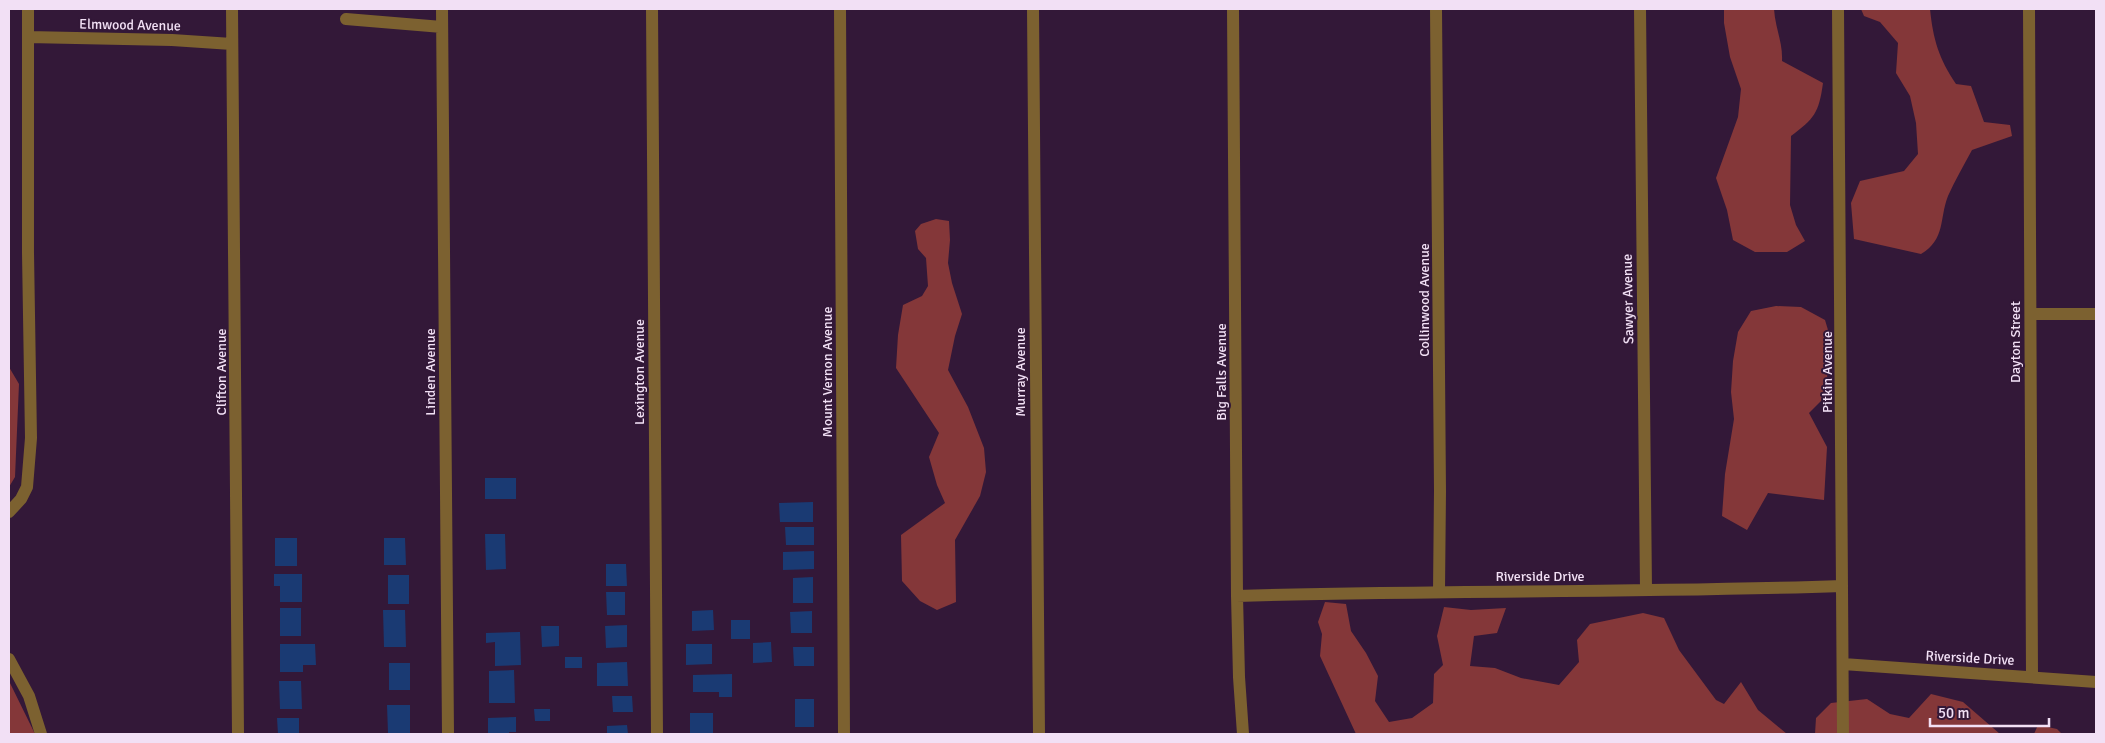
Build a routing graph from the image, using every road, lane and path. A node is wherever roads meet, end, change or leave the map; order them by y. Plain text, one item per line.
1 (28, 9) edge
2 (232, 9) edge
3 (442, 9) edge
4 (652, 9) edge
5 (840, 9) edge
6 (1033, 9) edge
7 (1233, 9) edge
8 (1436, 9) edge
9 (1640, 9) edge
10 (1838, 9) edge
11 (2029, 9) edge
12 (346, 19) dead end
13 (442, 27) junction
14 (28, 37) junction
15 (232, 44) junction
16 (2031, 314) junction
17 (2096, 314) edge
18 (9, 512) edge
19 (1842, 586) junction
20 (1646, 589) junction
21 (1439, 591) junction
22 (1237, 596) junction
23 (9, 659) edge
24 (1843, 664) junction
25 (2032, 676) junction
26 (2096, 682) edge
27 (41, 734) edge
28 (238, 734) edge
29 (448, 734) edge
30 (657, 734) edge
31 (844, 734) edge
32 (1039, 734) edge
33 (1243, 734) edge
34 (1843, 734) edge

1 - 14 street
2 - 15 street, Clifton Avenue
3 - 13 street, Linden Avenue
4 - 30 street, Lexington Avenue
5 - 31 street, Mount Vernon Avenue
6 - 32 street, Murray Avenue
7 - 22 street, Big Falls Avenue
8 - 21 street, Collinwood Avenue
9 - 20 street, Sawyer Avenue
10 - 19 street, Pitkin Avenue
11 - 16 street, Dayton Street
12 - 13 street
13 - 29 street, Linden Avenue
14 - 15 street, Elmwood Avenue
14 - 18 street
15 - 28 street, Clifton Avenue
16 - 17 street
16 - 25 street, Dayton Street
19 - 20 street, Riverside Drive
19 - 24 street, Pitkin Avenue
20 - 21 street, Riverside Drive
21 - 22 street, Riverside Drive
22 - 33 street, Big Falls Avenue
23 - 27 street
24 - 25 street, Riverside Drive
24 - 34 street, Pitkin Avenue
25 - 26 street, Riverside Drive

